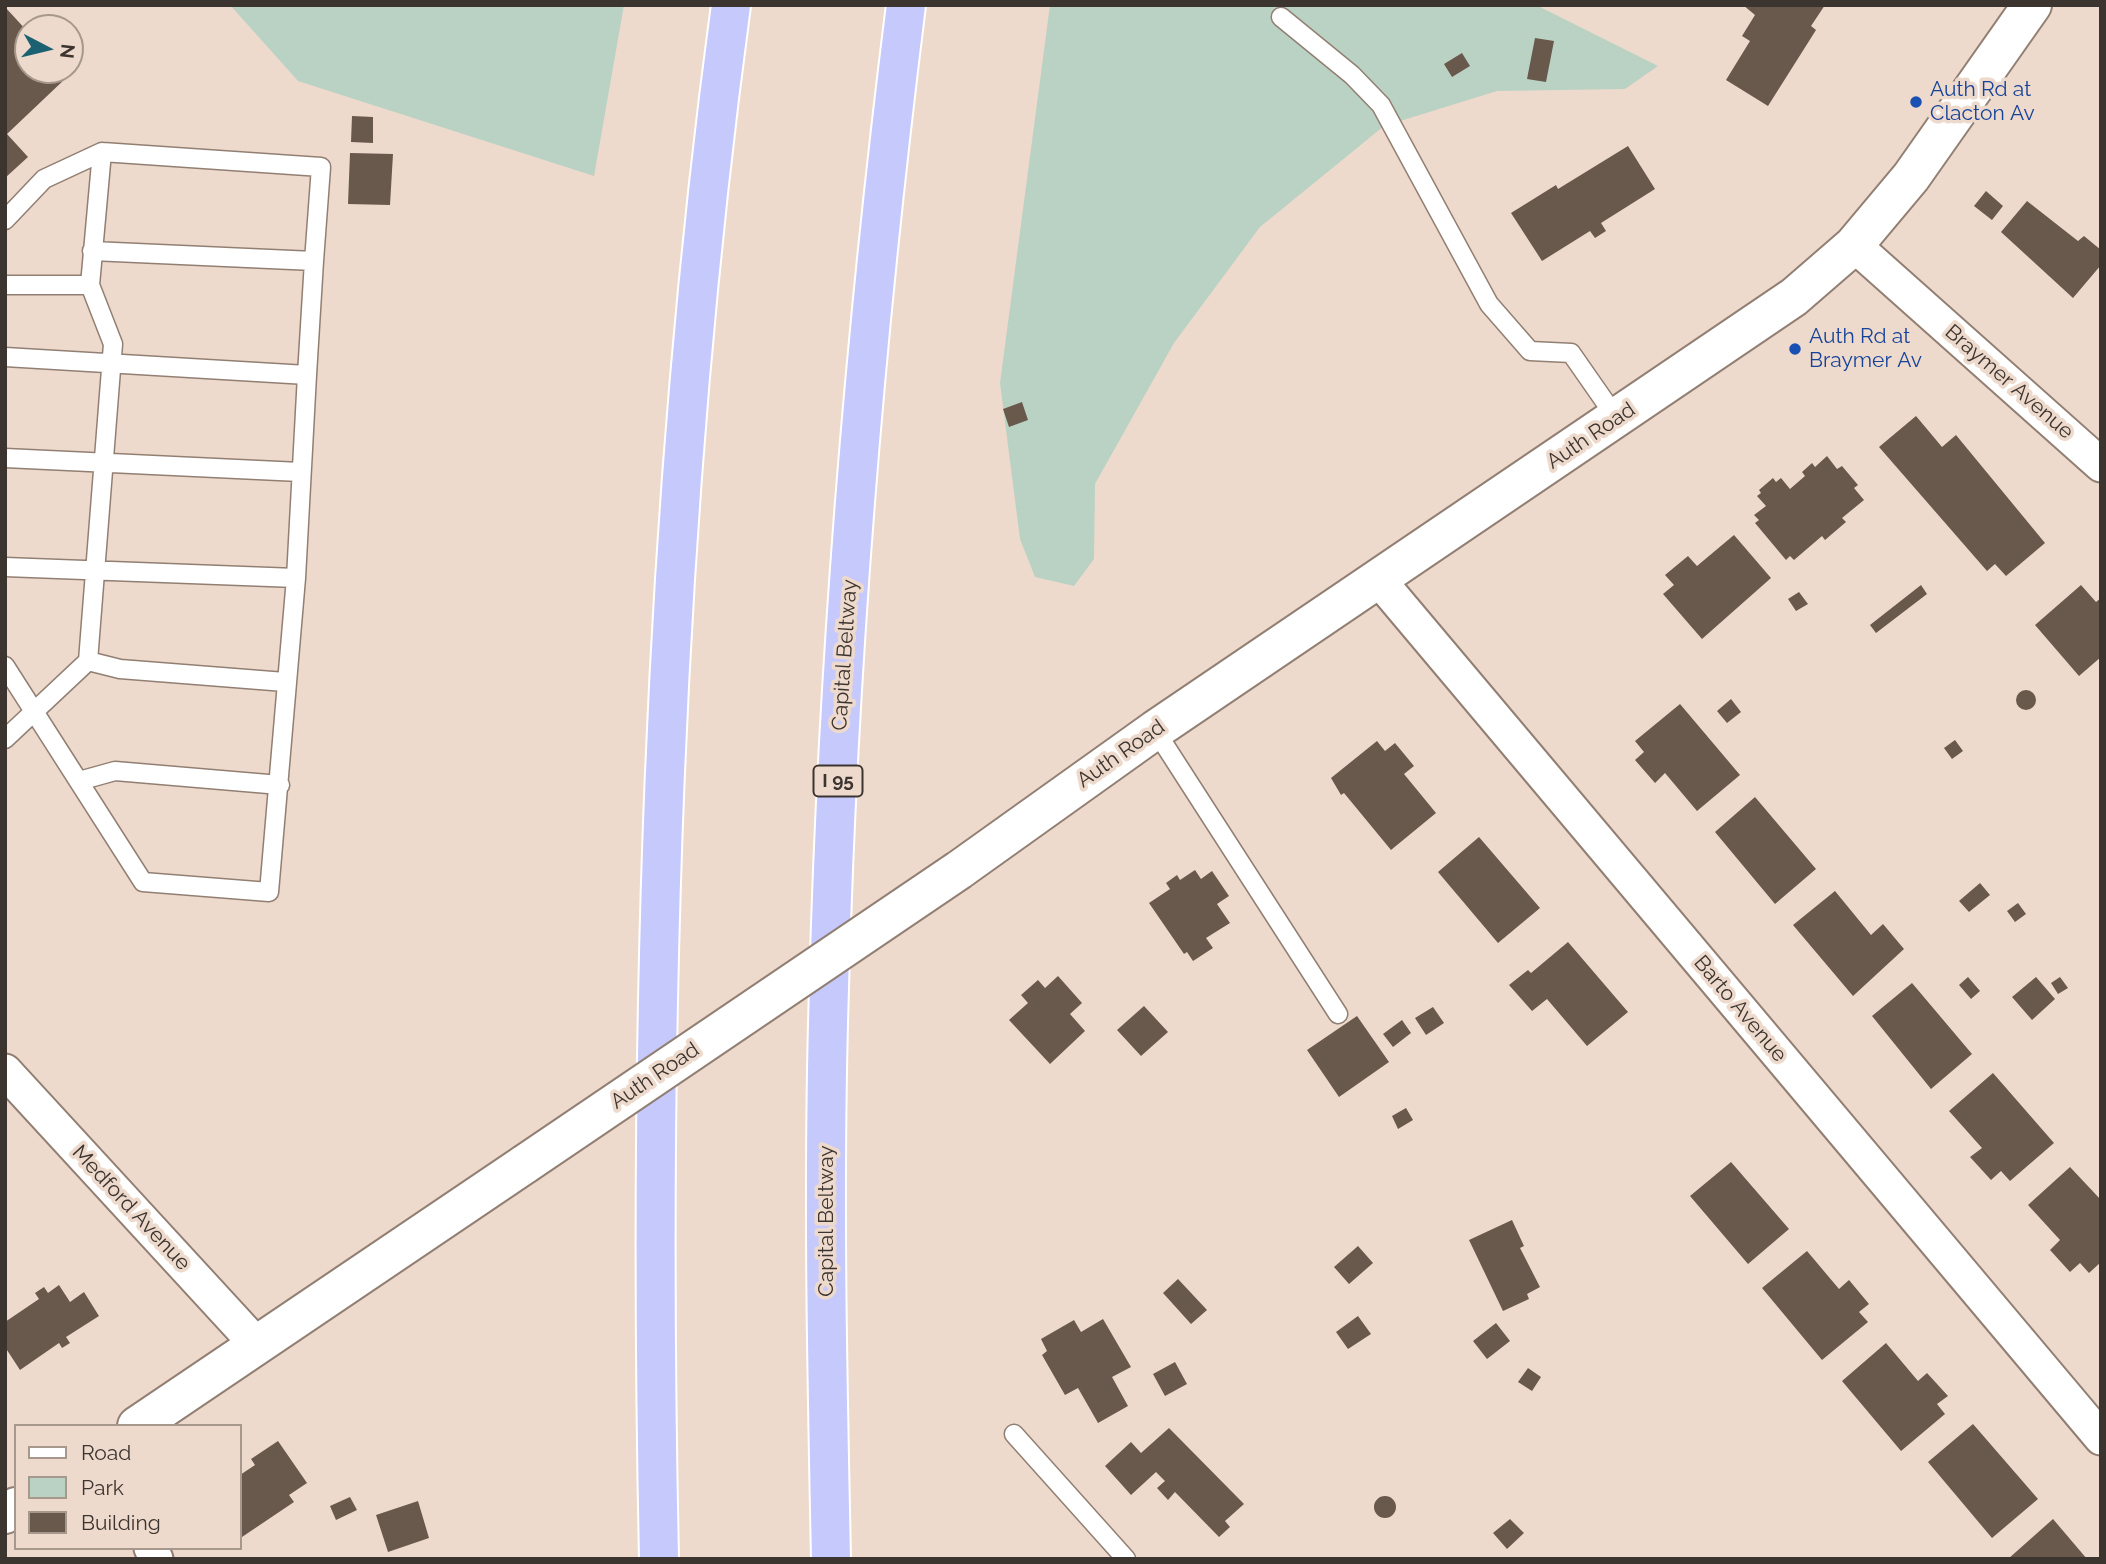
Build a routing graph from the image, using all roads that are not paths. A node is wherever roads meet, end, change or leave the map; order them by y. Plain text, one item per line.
1 (731, 5) edge
2 (906, 5) edge
3 (2032, 5) edge
4 (1281, 17) dead end
5 (102, 152) junction
6 (5, 220) edge
7 (1854, 245) junction
8 (92, 251) junction
9 (314, 261) junction
10 (5, 285) edge
11 (90, 285) junction
12 (5, 357) edge
13 (112, 364) junction
14 (307, 375) junction
15 (1616, 419) junction
16 (5, 458) edge
17 (104, 462) junction
18 (2101, 465) edge
19 (300, 472) junction
20 (5, 567) edge
21 (95, 569) junction
22 (296, 578) junction
23 (1378, 580) junction
24 (88, 661) junction
25 (5, 666) edge
26 (285, 682) junction
27 (35, 711) junction
28 (1155, 730) junction
29 (5, 739) edge
30 (79, 781) junction
31 (280, 785) junction
32 (1338, 1014) dead end
33 (5, 1071) edge
34 (257, 1345) junction
35 (139, 1424) edge
36 (1014, 1434) dead end
37 (2101, 1438) edge
38 (659, 1559) edge
39 (831, 1559) edge
40 (1126, 1559) edge

1 - 38 highway
2 - 39 highway, Capital Beltway / I 95
3 - 7 main road, Auth Road
4 - 15 lane
5 - 6 lane
5 - 8 lane
5 - 9 lane
7 - 15 main road, Auth Road
7 - 18 street, Braymer Avenue
8 - 9 lane
8 - 11 lane
9 - 14 lane
10 - 11 lane
11 - 13 lane
12 - 13 lane
13 - 14 lane
13 - 17 lane
14 - 19 lane
15 - 23 main road, Auth Road
16 - 17 lane
17 - 19 lane
17 - 21 lane
19 - 22 lane
20 - 21 lane
21 - 22 lane
21 - 24 lane
22 - 26 lane
23 - 28 main road, Auth Road
23 - 37 street, Barto Avenue
24 - 26 lane
24 - 27 lane
25 - 27 lane
26 - 31 lane
27 - 29 lane
27 - 30 lane
28 - 32 lane
28 - 34 main road, Auth Road, bridge
30 - 31 lane
30 - 31 lane
33 - 34 street, Medford Avenue
34 - 35 main road, Auth Road
36 - 40 lane

